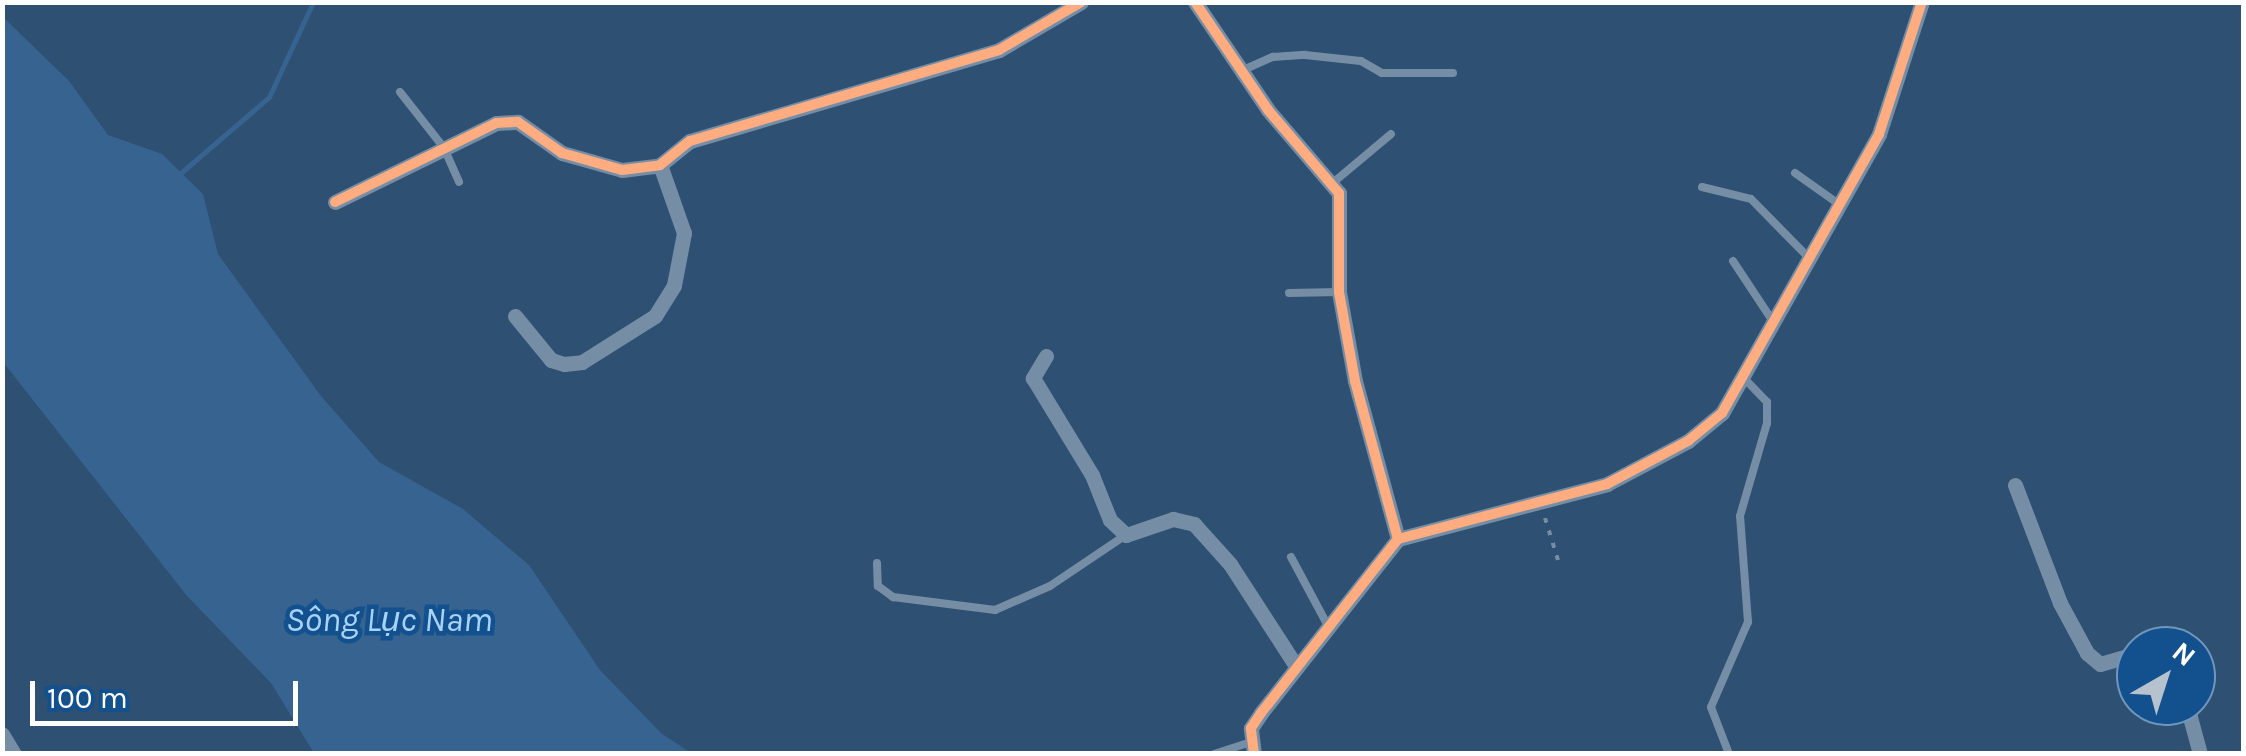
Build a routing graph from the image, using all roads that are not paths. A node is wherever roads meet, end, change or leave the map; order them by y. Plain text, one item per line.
1 (1082, 2) edge
2 (1195, 2) edge
3 (1922, 2) edge
4 (1241, 72) junction
5 (1453, 73) dead end
6 (400, 92) dead end
7 (1391, 134) dead end
8 (444, 148) junction
9 (660, 164) junction
10 (1795, 173) dead end
11 (1335, 180) junction
12 (460, 182) dead end
13 (1702, 187) dead end
14 (335, 202) dead end
15 (1840, 205) junction
16 (1811, 260) junction
17 (1733, 261) dead end
18 (1339, 292) junction
19 (1289, 293) dead end
20 (514, 316) dead end
21 (1774, 324) junction
22 (1046, 356) dead end
23 (1744, 378) junction
24 (2015, 485) dead end
25 (1126, 535) junction
26 (1398, 539) junction
27 (1291, 557) dead end
28 (877, 563) dead end
29 (1328, 628) junction
30 (2116, 660) edge
31 (1296, 666) junction
32 (2192, 726) edge
33 (2, 734) edge
34 (1253, 748) edge
35 (14, 754) edge
36 (1214, 754) edge
37 (1729, 754) edge
38 (2200, 754) edge

1 - 9 street
2 - 4 street
3 - 15 street
4 - 5 lane
4 - 11 street
6 - 8 lane
7 - 11 lane
8 - 9 street
8 - 12 lane
8 - 14 street
9 - 20 street
10 - 15 lane
11 - 18 street
13 - 16 lane
15 - 16 street
16 - 21 street
17 - 21 lane
18 - 19 lane
18 - 26 street
21 - 23 street
22 - 25 street
23 - 26 street
23 - 37 lane
24 - 30 street
25 - 28 lane
25 - 31 street
26 - 29 street
27 - 29 lane
29 - 31 street
31 - 34 street
32 - 38 street
33 - 35 street
34 - 36 lane

